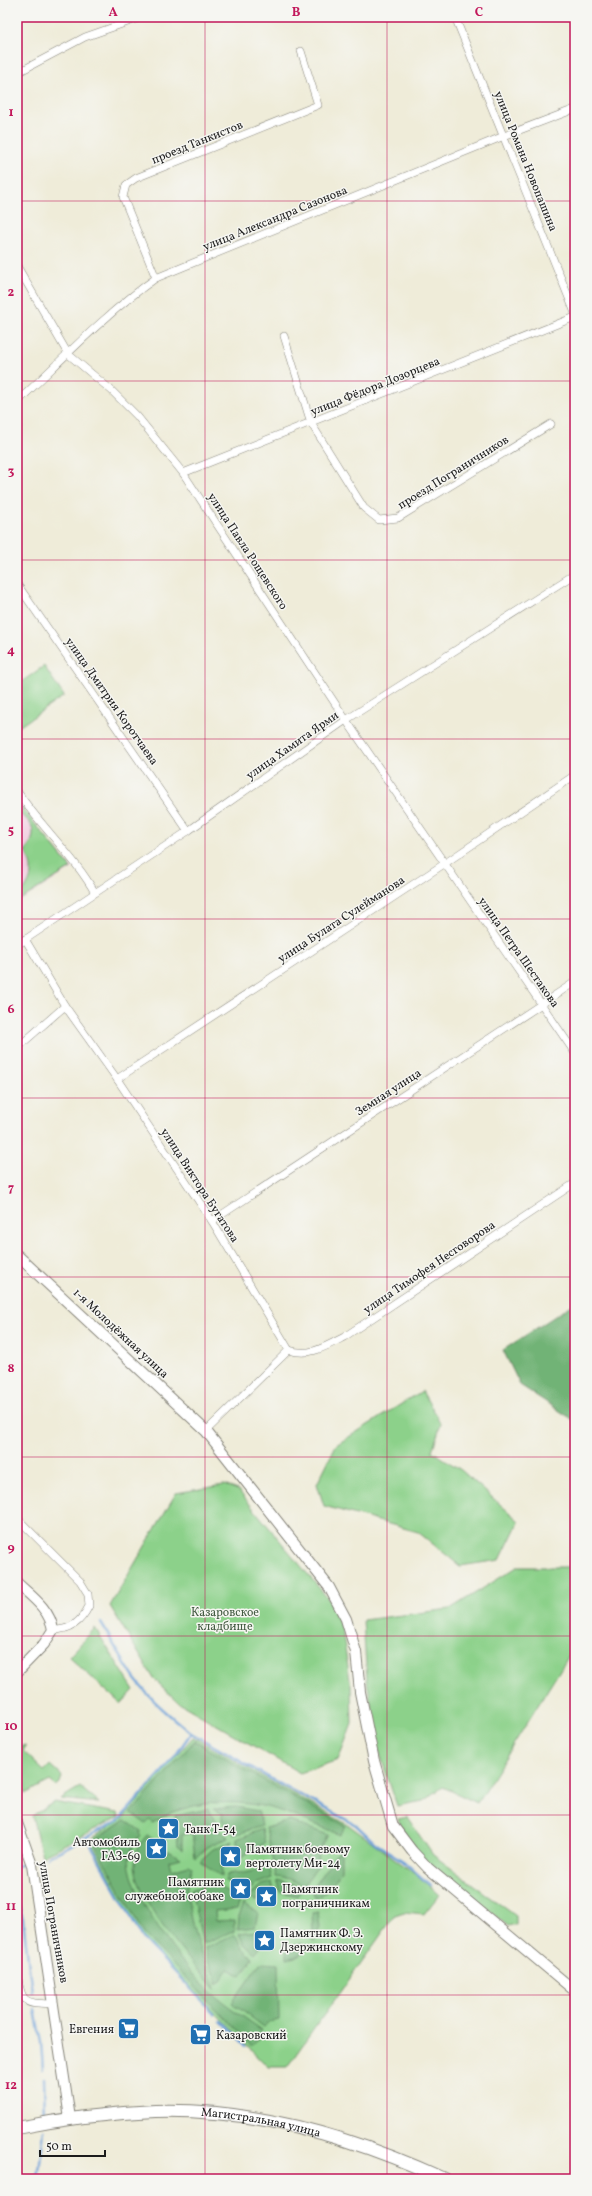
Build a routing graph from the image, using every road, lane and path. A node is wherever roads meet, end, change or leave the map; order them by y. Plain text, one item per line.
1 (142, 17) edge
2 (455, 17) edge
3 (128, 19) edge
4 (301, 51) dead end
5 (17, 73) edge
6 (575, 109) edge
7 (504, 136) junction
8 (17, 266) edge
9 (156, 278) junction
10 (575, 313) edge
11 (575, 317) edge
12 (284, 336) dead end
13 (68, 354) junction
14 (17, 402) edge
15 (311, 423) junction
16 (551, 424) dead end
17 (183, 473) junction
18 (575, 574) edge
19 (17, 584) edge
20 (346, 720) junction
21 (575, 775) edge
22 (17, 791) edge
23 (188, 831) junction
24 (444, 864) junction
25 (95, 893) junction
26 (25, 939) junction
27 (17, 944) edge
28 (575, 982) edge
29 (542, 1003) junction
30 (64, 1006) junction
31 (17, 1048) edge
32 (575, 1053) edge
33 (117, 1079) junction
34 (575, 1183) edge
35 (212, 1221) junction
36 (17, 1255) edge
37 (288, 1350) junction
38 (206, 1431) junction
39 (17, 1518) edge
40 (17, 1583) edge
41 (53, 1630) junction
42 (17, 1672) edge
43 (17, 1823) edge
44 (17, 1972) edge
45 (575, 1991) edge
46 (54, 2004) junction
47 (70, 2118) junction
48 (17, 2128) edge
49 (444, 2179) edge

1 - 3 street
2 - 7 street, улица Романа Новопашина
3 - 5 street
4 - 9 street, проезд Танкистов
6 - 7 street, улица Александра Сазонова
7 - 9 street, улица Александра Сазонова
7 - 10 street, улица Романа Новопашина
8 - 13 street, улица Павла Рощевского
9 - 13 street, улица Александра Сазонова
11 - 15 street, улица Фёдора Дозорцева
12 - 15 street, проезд Пограничников
13 - 14 street, улица Александра Сазонова
13 - 17 street, улица Павла Рощевского
15 - 16 street, проезд Пограничников
15 - 17 street, улица Фёдора Дозорцева
17 - 20 street, улица Павла Рощевского
18 - 20 street, улица Хамита Ярми
19 - 23 street, улица Дмитрия Коротчаева
20 - 23 street, улица Хамита Ярми
20 - 24 street, улица Павла Рощевского
21 - 24 street, улица Булата Сулейманова
22 - 25 street
23 - 25 street, улица Хамита Ярми
24 - 29 street, улица Петра Шестакова
24 - 33 street, улица Булата Сулейманова
25 - 26 street, улица Хамита Ярми
26 - 27 street, улица Хамита Ярми
26 - 30 street, улица Виктора Бугатова
28 - 29 street, Земная улица
29 - 32 street, улица Петра Шестакова
29 - 35 street, Земная улица
30 - 31 street
30 - 33 street, улица Виктора Бугатова
33 - 35 street, улица Виктора Бугатова
34 - 37 street, улица Тимофея Несговорова
35 - 37 street, улица Виктора Бугатова
36 - 38 street, 1-я Молодёжная улица
37 - 38 street
38 - 45 street, 1-я Молодёжная улица
39 - 41 street
40 - 41 street
41 - 42 street
43 - 46 street, улица Пограничников
44 - 46 street
46 - 47 street, улица Пограничников
47 - 48 main road, Магистральная улица
47 - 49 main road, Магистральная улица

